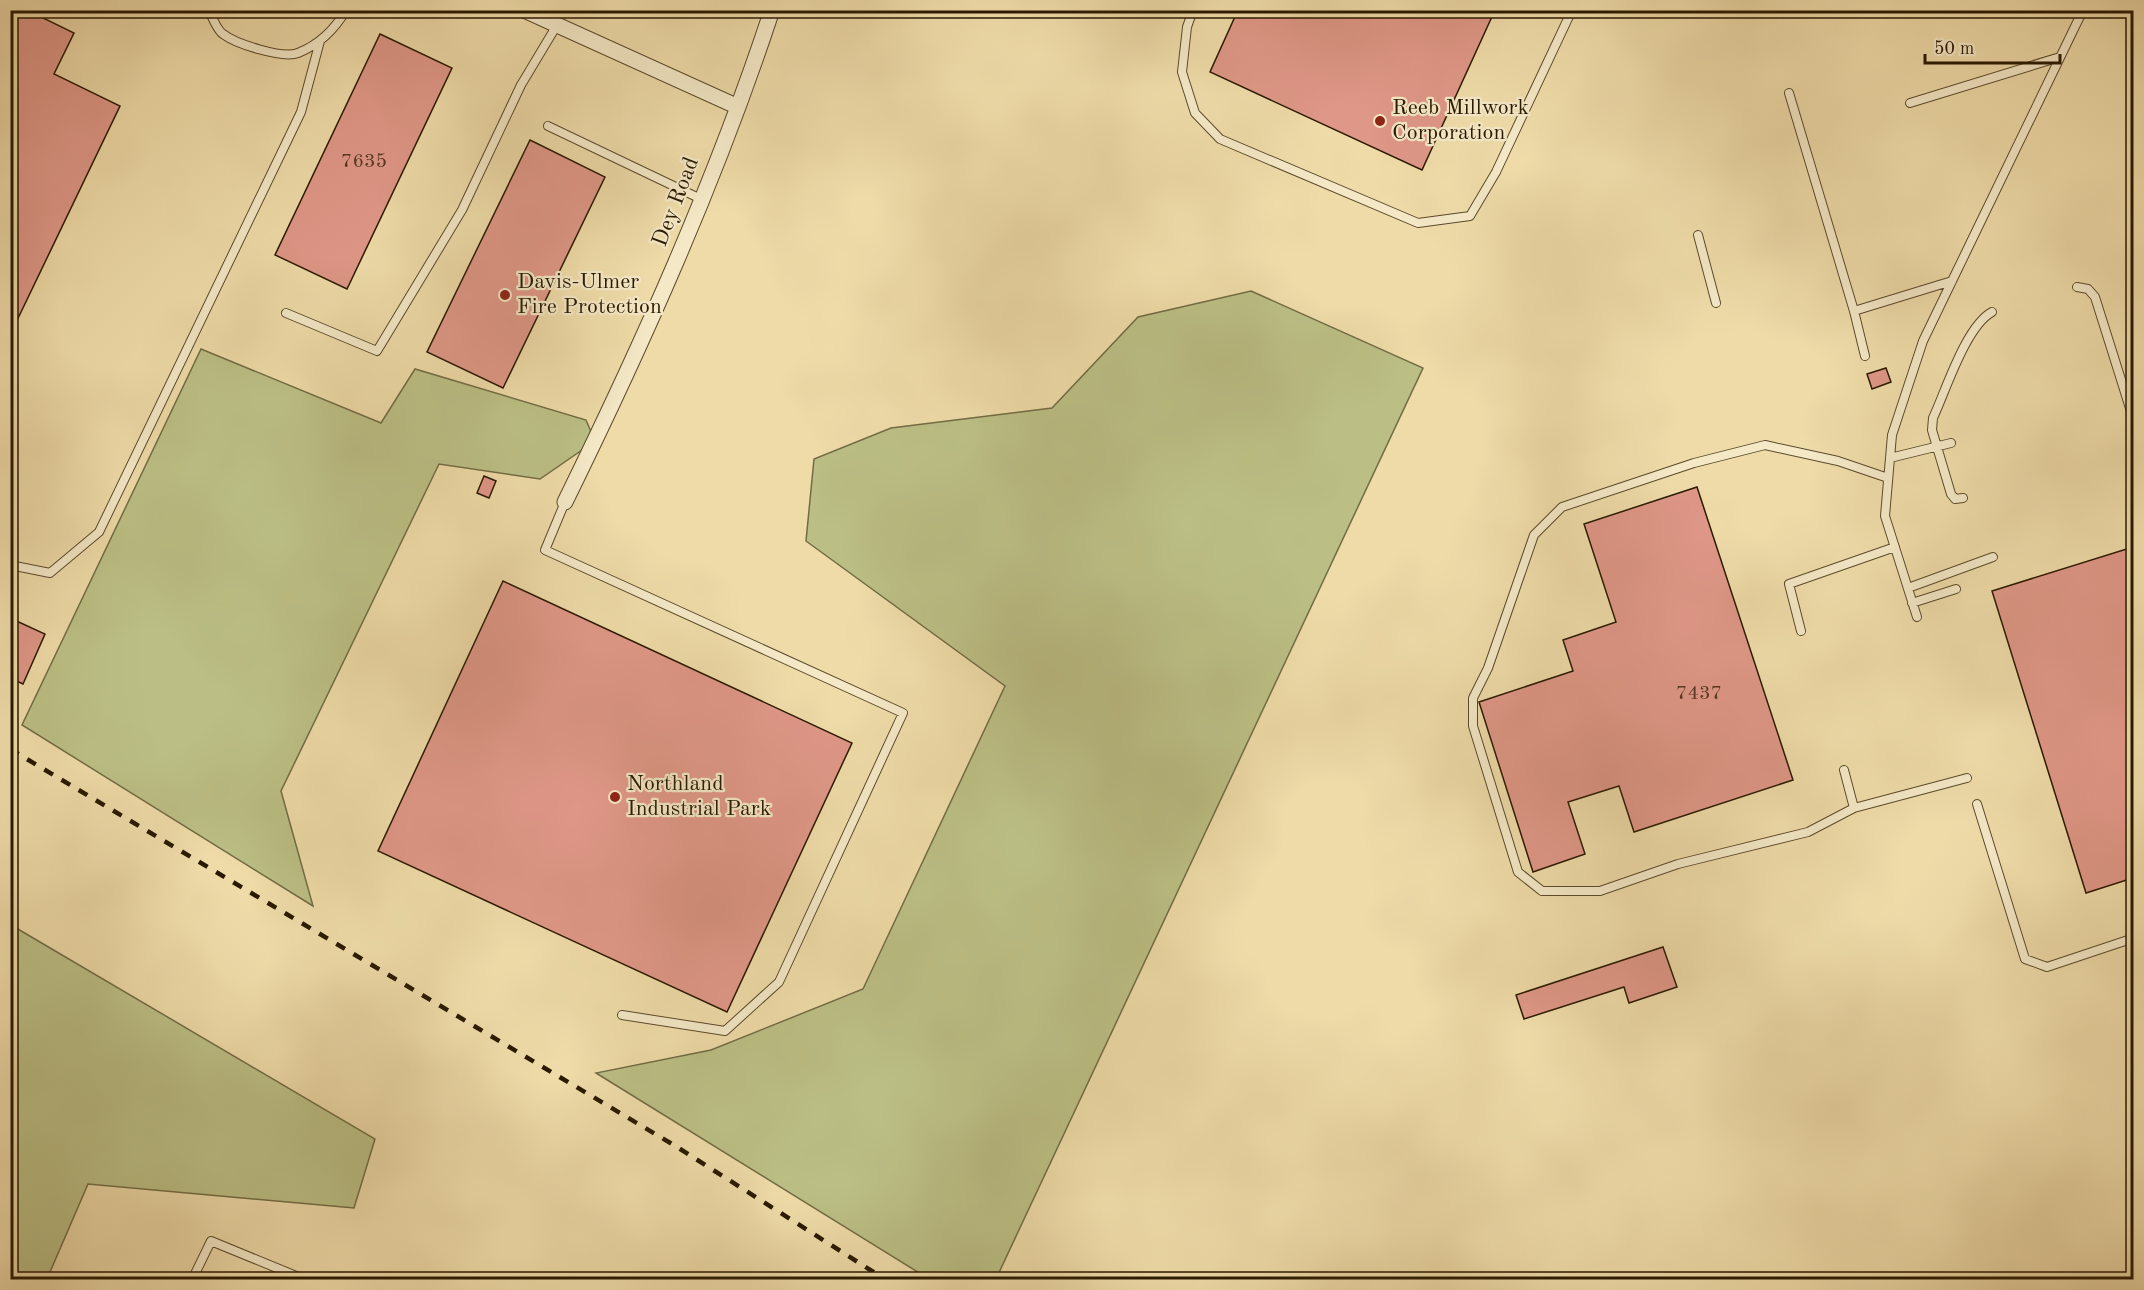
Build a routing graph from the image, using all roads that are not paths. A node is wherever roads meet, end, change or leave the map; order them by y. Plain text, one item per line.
1 (209, 10) edge
2 (346, 10) edge
3 (524, 10) edge
4 (772, 10) edge
5 (1193, 10) edge
6 (1572, 10) edge
7 (2083, 10) edge
8 (557, 25) junction
9 (320, 41) junction
10 (2060, 57) junction
11 (1789, 93) dead end
12 (1910, 103) dead end
13 (736, 106) junction
14 (548, 126) dead end
15 (701, 199) junction
16 (1698, 234) dead end
17 (1952, 281) junction
18 (2077, 287) dead end
19 (1716, 303) dead end
20 (1854, 311) junction
21 (1992, 312) dead end
22 (286, 313) dead end
23 (1865, 356) dead end
24 (2133, 421) edge
25 (1951, 443) dead end
26 (1936, 447) junction
27 (1890, 458) junction
28 (1888, 478) junction
29 (1964, 498) dead end
30 (565, 502) joint
31 (1895, 548) junction
32 (1993, 557) dead end
33 (10, 565) edge
34 (1908, 588) junction
35 (1956, 589) dead end
36 (1912, 603) junction
37 (1917, 617) dead end
38 (1801, 631) dead end
39 (1844, 770) dead end
40 (1967, 778) dead end
41 (1977, 804) dead end
42 (1854, 808) junction
43 (2133, 938) edge
44 (622, 1015) dead end
45 (192, 1280) edge
46 (306, 1280) edge

1 - 9 lane
2 - 9 lane
3 - 8 street
4 - 13 street, Dey Road
5 - 6 lane
7 - 10 lane
8 - 13 street
8 - 22 lane
9 - 33 lane
10 - 12 lane
10 - 17 lane
11 - 20 lane
13 - 15 street, Dey Road
14 - 15 lane
15 - 30 street, Dey Road
16 - 19 lane
17 - 20 lane
17 - 27 lane
18 - 24 lane
20 - 23 lane
21 - 26 lane
25 - 26 lane
26 - 27 lane
26 - 29 lane
27 - 28 lane
28 - 31 lane
28 - 42 lane
30 - 44 lane
31 - 34 lane
31 - 38 lane
32 - 34 lane
34 - 36 lane
35 - 36 lane
36 - 37 lane
39 - 42 lane
40 - 42 lane
41 - 43 lane
45 - 46 lane

